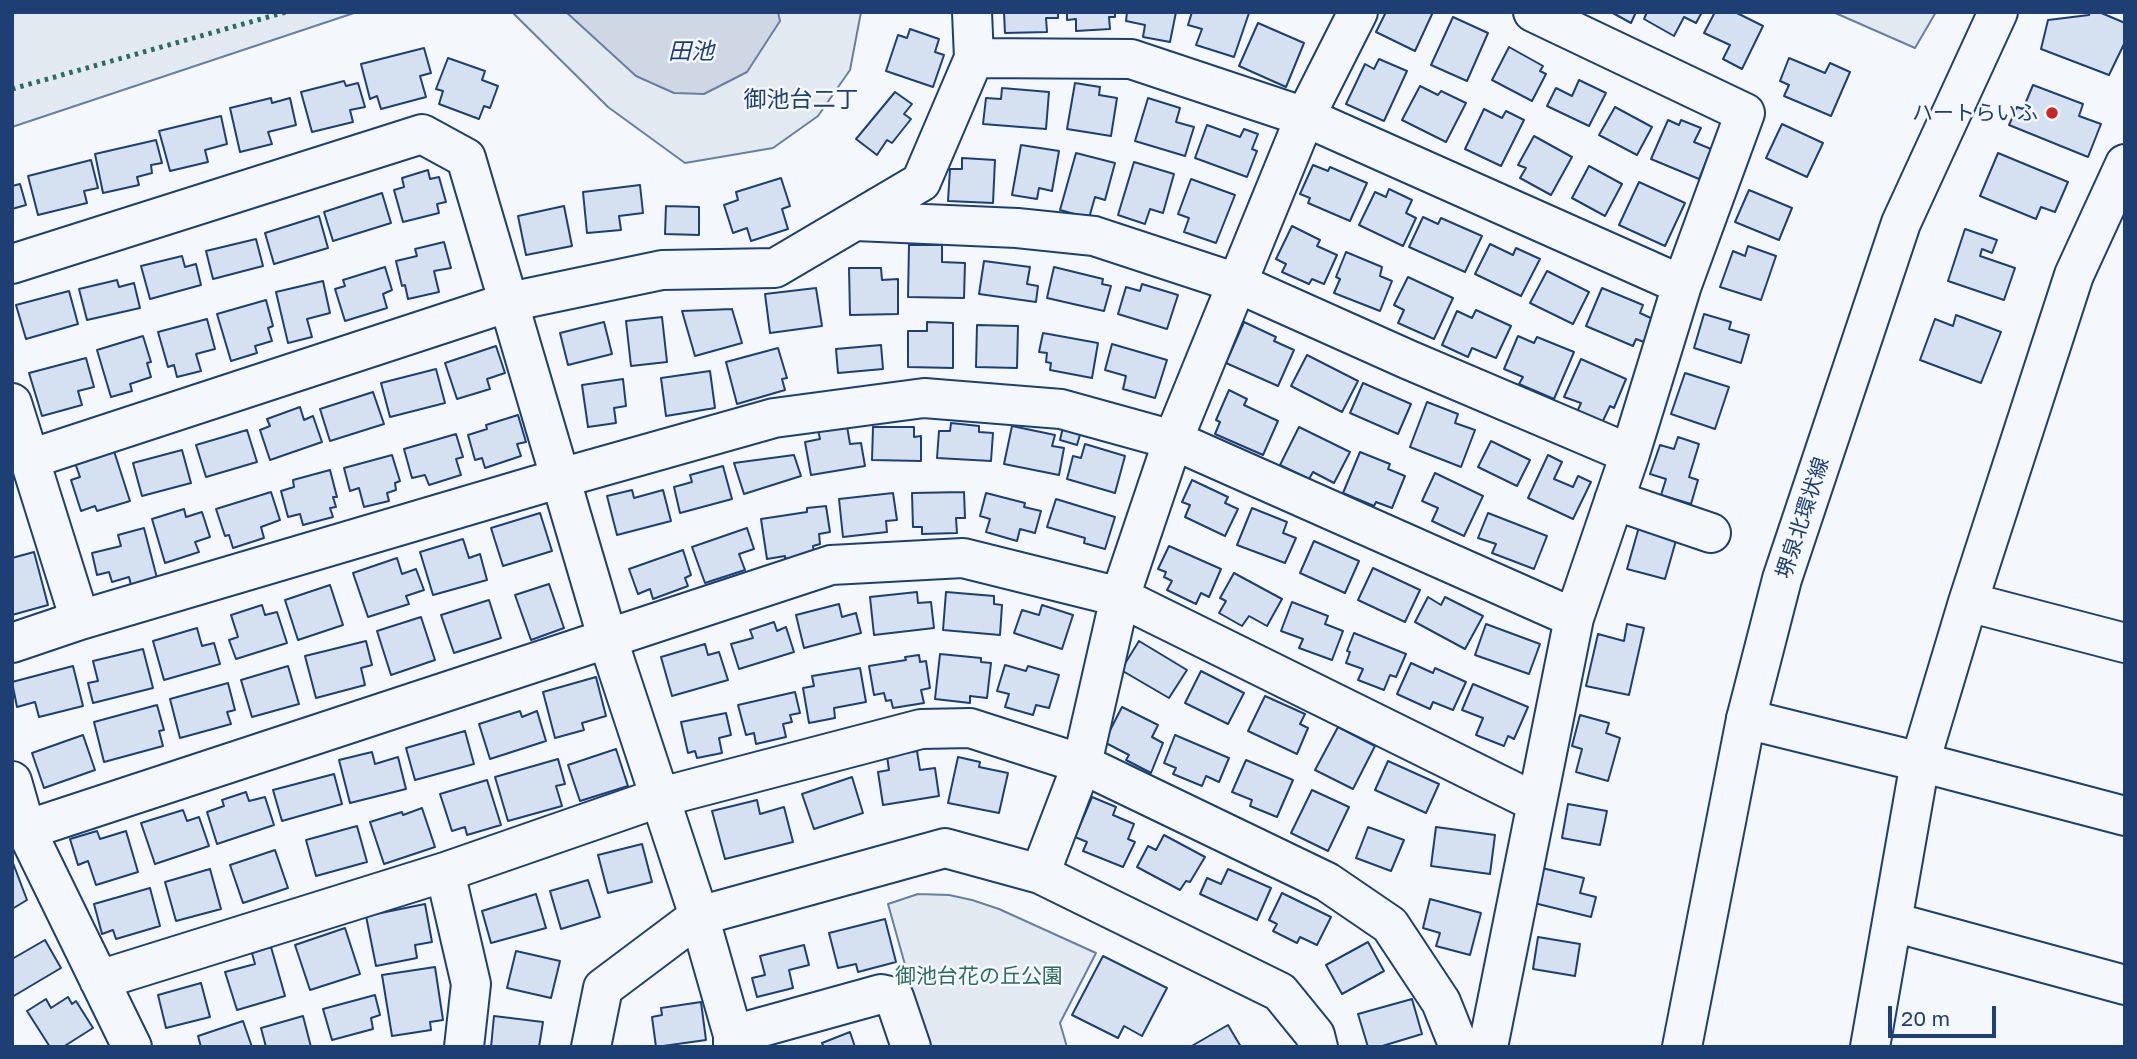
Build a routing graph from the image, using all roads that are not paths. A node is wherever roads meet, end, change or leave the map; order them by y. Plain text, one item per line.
1 (972, 12) edge
2 (1358, 12) edge
3 (1533, 12) edge
4 (1998, 12) edge
5 (974, 58) junction
6 (1305, 117) junction
7 (2125, 164) edge
8 (856, 221) junction
9 (12, 264) edge
10 (1237, 283) junction
11 (1682, 285) junction
12 (509, 302) junction
13 (12, 402) edge
14 (1173, 440) junction
15 (1630, 454) junction
16 (30, 459) junction
17 (561, 478) junction
18 (1614, 500) junction
19 (1711, 533) dead end
20 (1119, 597) junction
21 (1968, 602) junction
22 (1574, 618) junction
23 (80, 620) junction
24 (608, 640) junction
25 (12, 643) edge
26 (2125, 643) edge
27 (1746, 719) junction
28 (1920, 762) junction
29 (1082, 764) junction
30 (12, 781) edge
31 (661, 797) junction
32 (1537, 803) junction
33 (2125, 816) edge
34 (26, 830) junction
35 (445, 872) junction
36 (1040, 874) junction
37 (699, 916) junction
38 (1893, 922) junction
39 (99, 980) junction
40 (2125, 985) edge
41 (733, 1041) edge
42 (462, 1046) edge
43 (132, 1047) edge
44 (591, 1047) edge
45 (911, 1047) edge
46 (1318, 1047) edge
47 (1459, 1047) edge
48 (1488, 1047) edge
49 (1682, 1047) edge
50 (1870, 1047) edge

1 - 5 street
2 - 6 street
3 - 11 street
4 - 27 street, 堺泉北環状線
5 - 6 street
5 - 8 street
6 - 10 street
6 - 11 street
7 - 21 street
8 - 10 street
8 - 12 street
9 - 12 street
10 - 14 street
10 - 15 street
11 - 15 street
12 - 16 street
12 - 17 street
13 - 16 street
14 - 17 street
14 - 20 street
14 - 22 street
15 - 18 street
16 - 23 street
17 - 23 street
17 - 24 street
18 - 19 street
18 - 22 street
20 - 24 street
20 - 29 street
20 - 32 street
21 - 26 street
21 - 28 street
22 - 32 street
23 - 25 street
24 - 31 street
24 - 34 street
27 - 28 street
27 - 49 street, 堺泉北環状線
28 - 33 street
28 - 38 street
29 - 31 street
29 - 36 street
29 - 47 street
30 - 34 street
31 - 35 street
31 - 37 street
32 - 48 street
34 - 39 street
35 - 39 street
35 - 42 street
36 - 37 street
36 - 46 street
37 - 41 street
37 - 44 street
38 - 40 street
38 - 50 street
39 - 43 street
41 - 45 street

